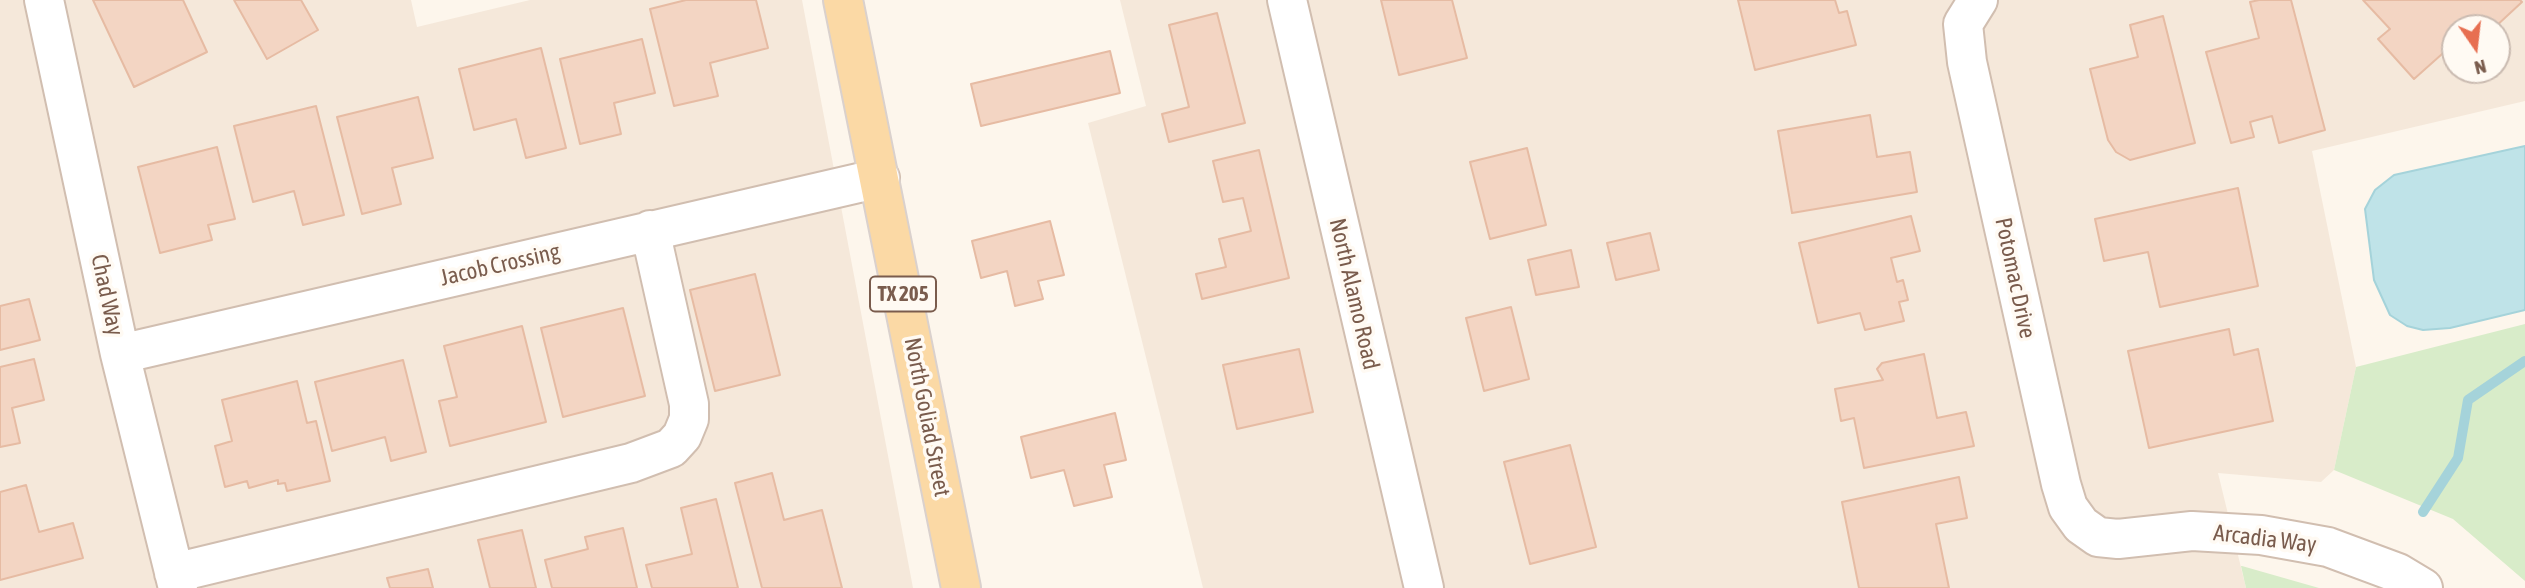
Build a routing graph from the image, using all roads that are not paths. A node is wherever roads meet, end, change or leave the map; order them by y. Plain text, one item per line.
1 (44, 0) edge
2 (843, 0) edge
3 (1287, 0) edge
4 (1974, 4) edge
5 (880, 178) junction
6 (650, 230) junction
7 (120, 354) junction
8 (2098, 537) joint
9 (176, 581) edge
10 (961, 588) edge
11 (1423, 588) edge
12 (2423, 588) edge

1 - 7 street, Chad Way
2 - 5 main road, North Goliad Street / TX 205
3 - 11 street, North Alamo Road
4 - 8 street, Potomac Drive
5 - 6 street, Jacob Crossing
5 - 10 main road, North Goliad Street / TX 205
6 - 7 street, Jacob Crossing
6 - 9 street
7 - 9 street, Chad Way
8 - 12 street, Arcadia Way

